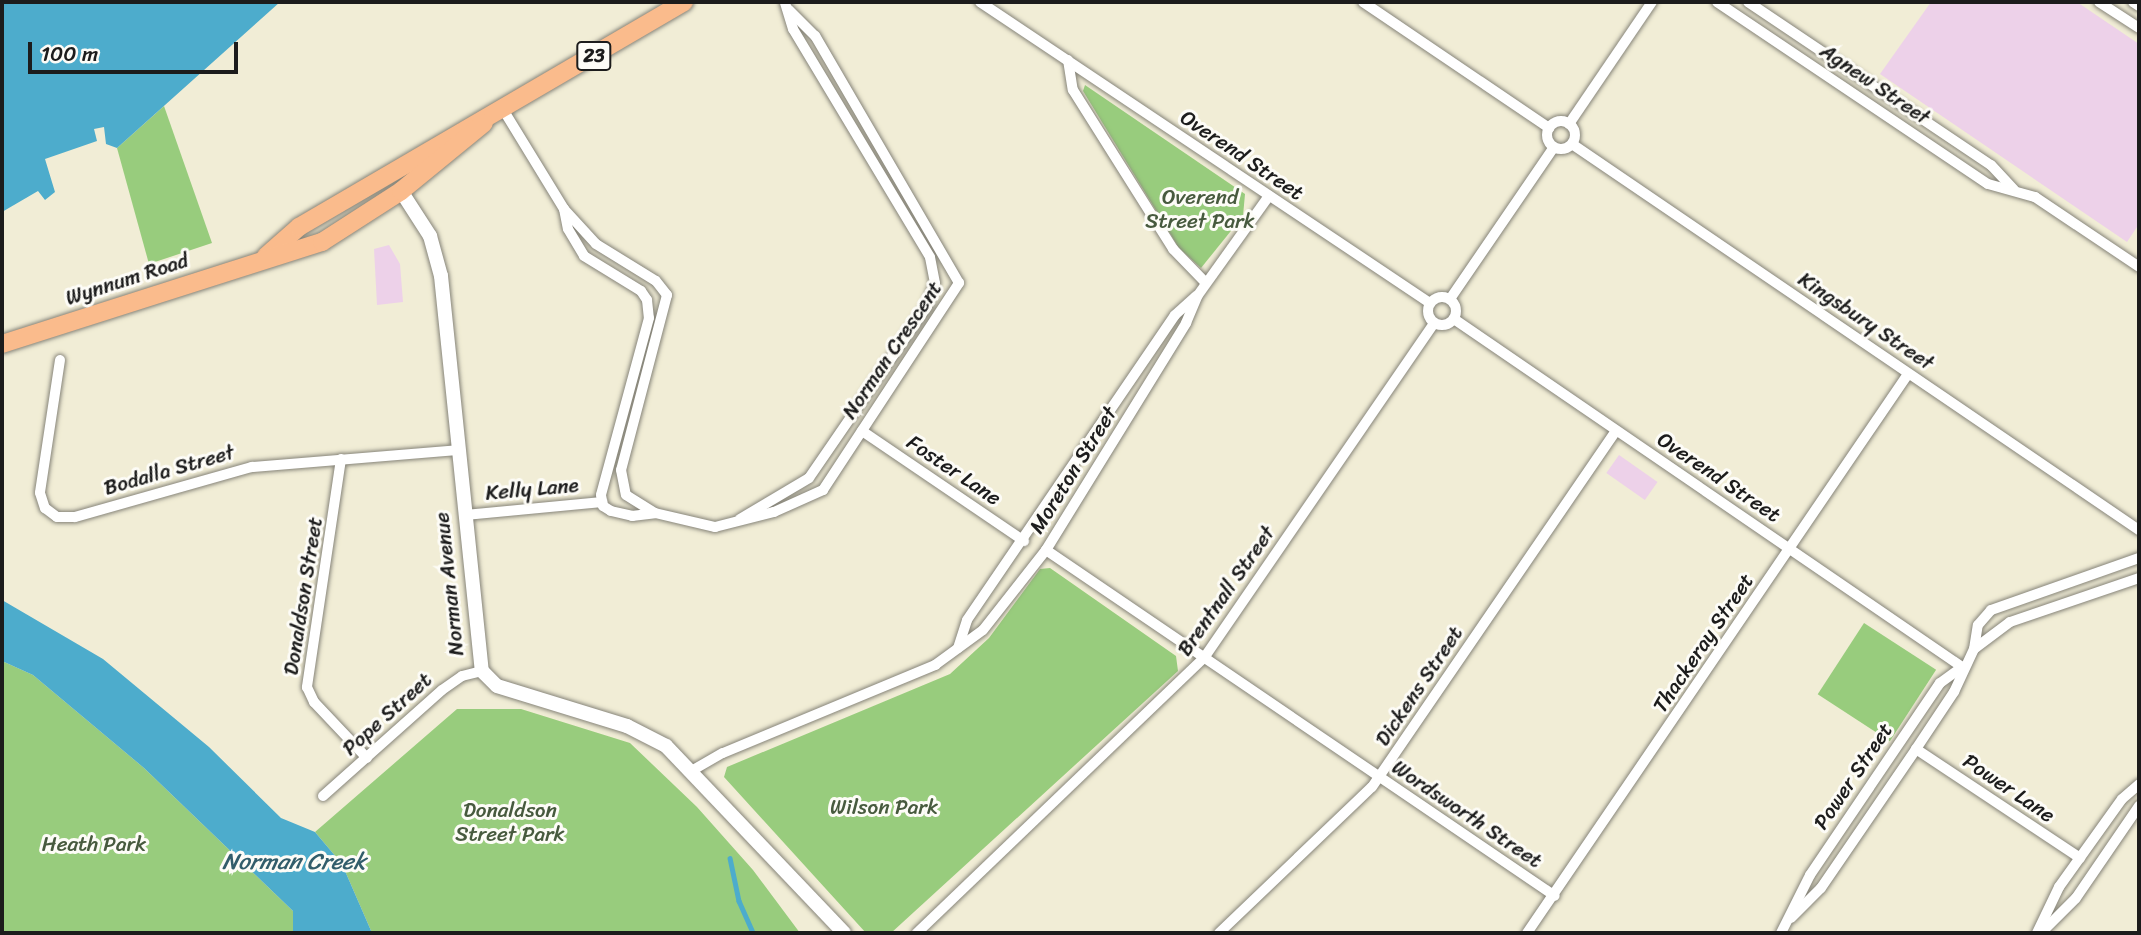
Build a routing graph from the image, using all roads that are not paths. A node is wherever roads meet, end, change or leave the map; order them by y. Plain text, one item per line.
1 (684, 2) edge
2 (980, 2) edge
3 (1363, 2) edge
4 (1652, 2) edge
5 (1717, 2) edge
6 (1748, 2) edge
7 (2099, 2) edge
8 (2133, 2) edge
9 (787, 6) edge
10 (2139, 6) edge
11 (2139, 28) edge
12 (1068, 60) junction
13 (504, 111) junction
14 (484, 123) junction
15 (1569, 124) junction
16 (1549, 128) junction
17 (1572, 144) junction
18 (1554, 147) junction
19 (390, 173) junction
20 (2014, 190) junction
21 (401, 191) junction
22 (1269, 197) junction
23 (564, 209) junction
24 (265, 256) junction
25 (2138, 263) edge
26 (1206, 283) junction
27 (1198, 295) junction
28 (1450, 299) junction
29 (1430, 303) junction
30 (1454, 319) junction
31 (1434, 323) junction
32 (2, 344) edge
33 (60, 360) dead end
34 (1908, 374) junction
35 (862, 431) junction
36 (1616, 431) junction
37 (458, 450) junction
38 (341, 459) junction
39 (602, 502) junction
40 (654, 513) junction
41 (465, 515) junction
42 (735, 523) junction
43 (2139, 530) edge
44 (1024, 541) junction
45 (1790, 549) junction
46 (1046, 550) junction
47 (2139, 558) edge
48 (2139, 578) edge
49 (958, 648) junction
50 (1973, 649) junction
51 (1204, 658) junction
52 (1962, 667) junction
53 (482, 671) junction
54 (1916, 749) junction
55 (367, 758) junction
56 (693, 771) junction
57 (1379, 778) junction
58 (2139, 784) edge
59 (323, 796) dead end
60 (2139, 806) edge
61 (2080, 858) junction
62 (1555, 896) junction
63 (1791, 918) junction
64 (844, 933) edge
65 (917, 933) edge
66 (1219, 933) edge
67 (1527, 933) edge
68 (1782, 933) edge
69 (2039, 933) edge

1 - 13 main road, Wynnum Road / 23
2 - 12 street, Overend Street
3 - 16 street
4 - 15 street
5 - 20 street, Agnew Street
6 - 20 street, Agnew Street
7 - 11 street
8 - 10 street
9 - 35 street, Norman Crescent
9 - 42 street, Norman Crescent
12 - 22 street, Overend Street
12 - 26 street
13 - 14 main road, Wynnum Road / 23
13 - 23 street, Norman Crescent
14 - 19 main road, Wynnum Road / 23
14 - 21 main road, Wynnum Road / 23
15 - 16 street
15 - 17 street
16 - 18 street
17 - 18 street
17 - 34 street, Kingsbury Street
18 - 28 street
19 - 21 main road, Norman Avenue
19 - 24 main road, Wynnum Road / 23
20 - 25 street, Agnew Street
21 - 24 main road, Wynnum Road / 23
21 - 37 street, Norman Avenue
22 - 26 street, Moreton Street
22 - 29 street, Overend Street
23 - 39 street, Norman Crescent
23 - 40 street, Norman Crescent
24 - 32 main road, Wynnum Road / 23
26 - 27 street, Moreton Street
27 - 44 street, Moreton Street
27 - 46 street, Moreton Street
28 - 29 street
28 - 30 street
29 - 31 street
30 - 31 street
30 - 36 street, Overend Street
31 - 51 street, Brentnall Street
33 - 38 street, Bodalla Street
34 - 43 street, Kingsbury Street
34 - 45 street, Thackeray Street
35 - 42 street, Norman Crescent
35 - 44 street, Foster Lane
36 - 45 street, Overend Street
36 - 57 street, Dickens Street
37 - 38 street, Bodalla Street
37 - 41 street, Norman Avenue
38 - 55 street, Donaldson Street
39 - 40 street, Norman Crescent
39 - 41 street, Kelly Lane
40 - 42 street, Norman Crescent
41 - 53 street, Norman Avenue
44 - 49 street, Moreton Street
45 - 52 street, Overend Street
45 - 62 street, Thackeray Street
46 - 49 street, Moreton Street
46 - 51 street, Wordsworth Street
47 - 50 street, Power Street
48 - 50 street, Power Street
49 - 56 street, Moreton Street
50 - 52 street, Power Street
51 - 57 street, Wordsworth Street
51 - 65 street, Brentnall Street
52 - 54 street, Power Street
52 - 63 street, Power Street
53 - 55 street, Pope Street
53 - 56 street, Norman Avenue
54 - 61 street, Power Lane
54 - 63 street, Power Street
55 - 59 street, Pope Street
56 - 64 street, Norman Avenue
57 - 62 street, Wordsworth Street
57 - 66 street, Dickens Street
58 - 61 street
60 - 69 street
61 - 69 street
62 - 67 street, Thackeray Street
63 - 68 street, Power Street

